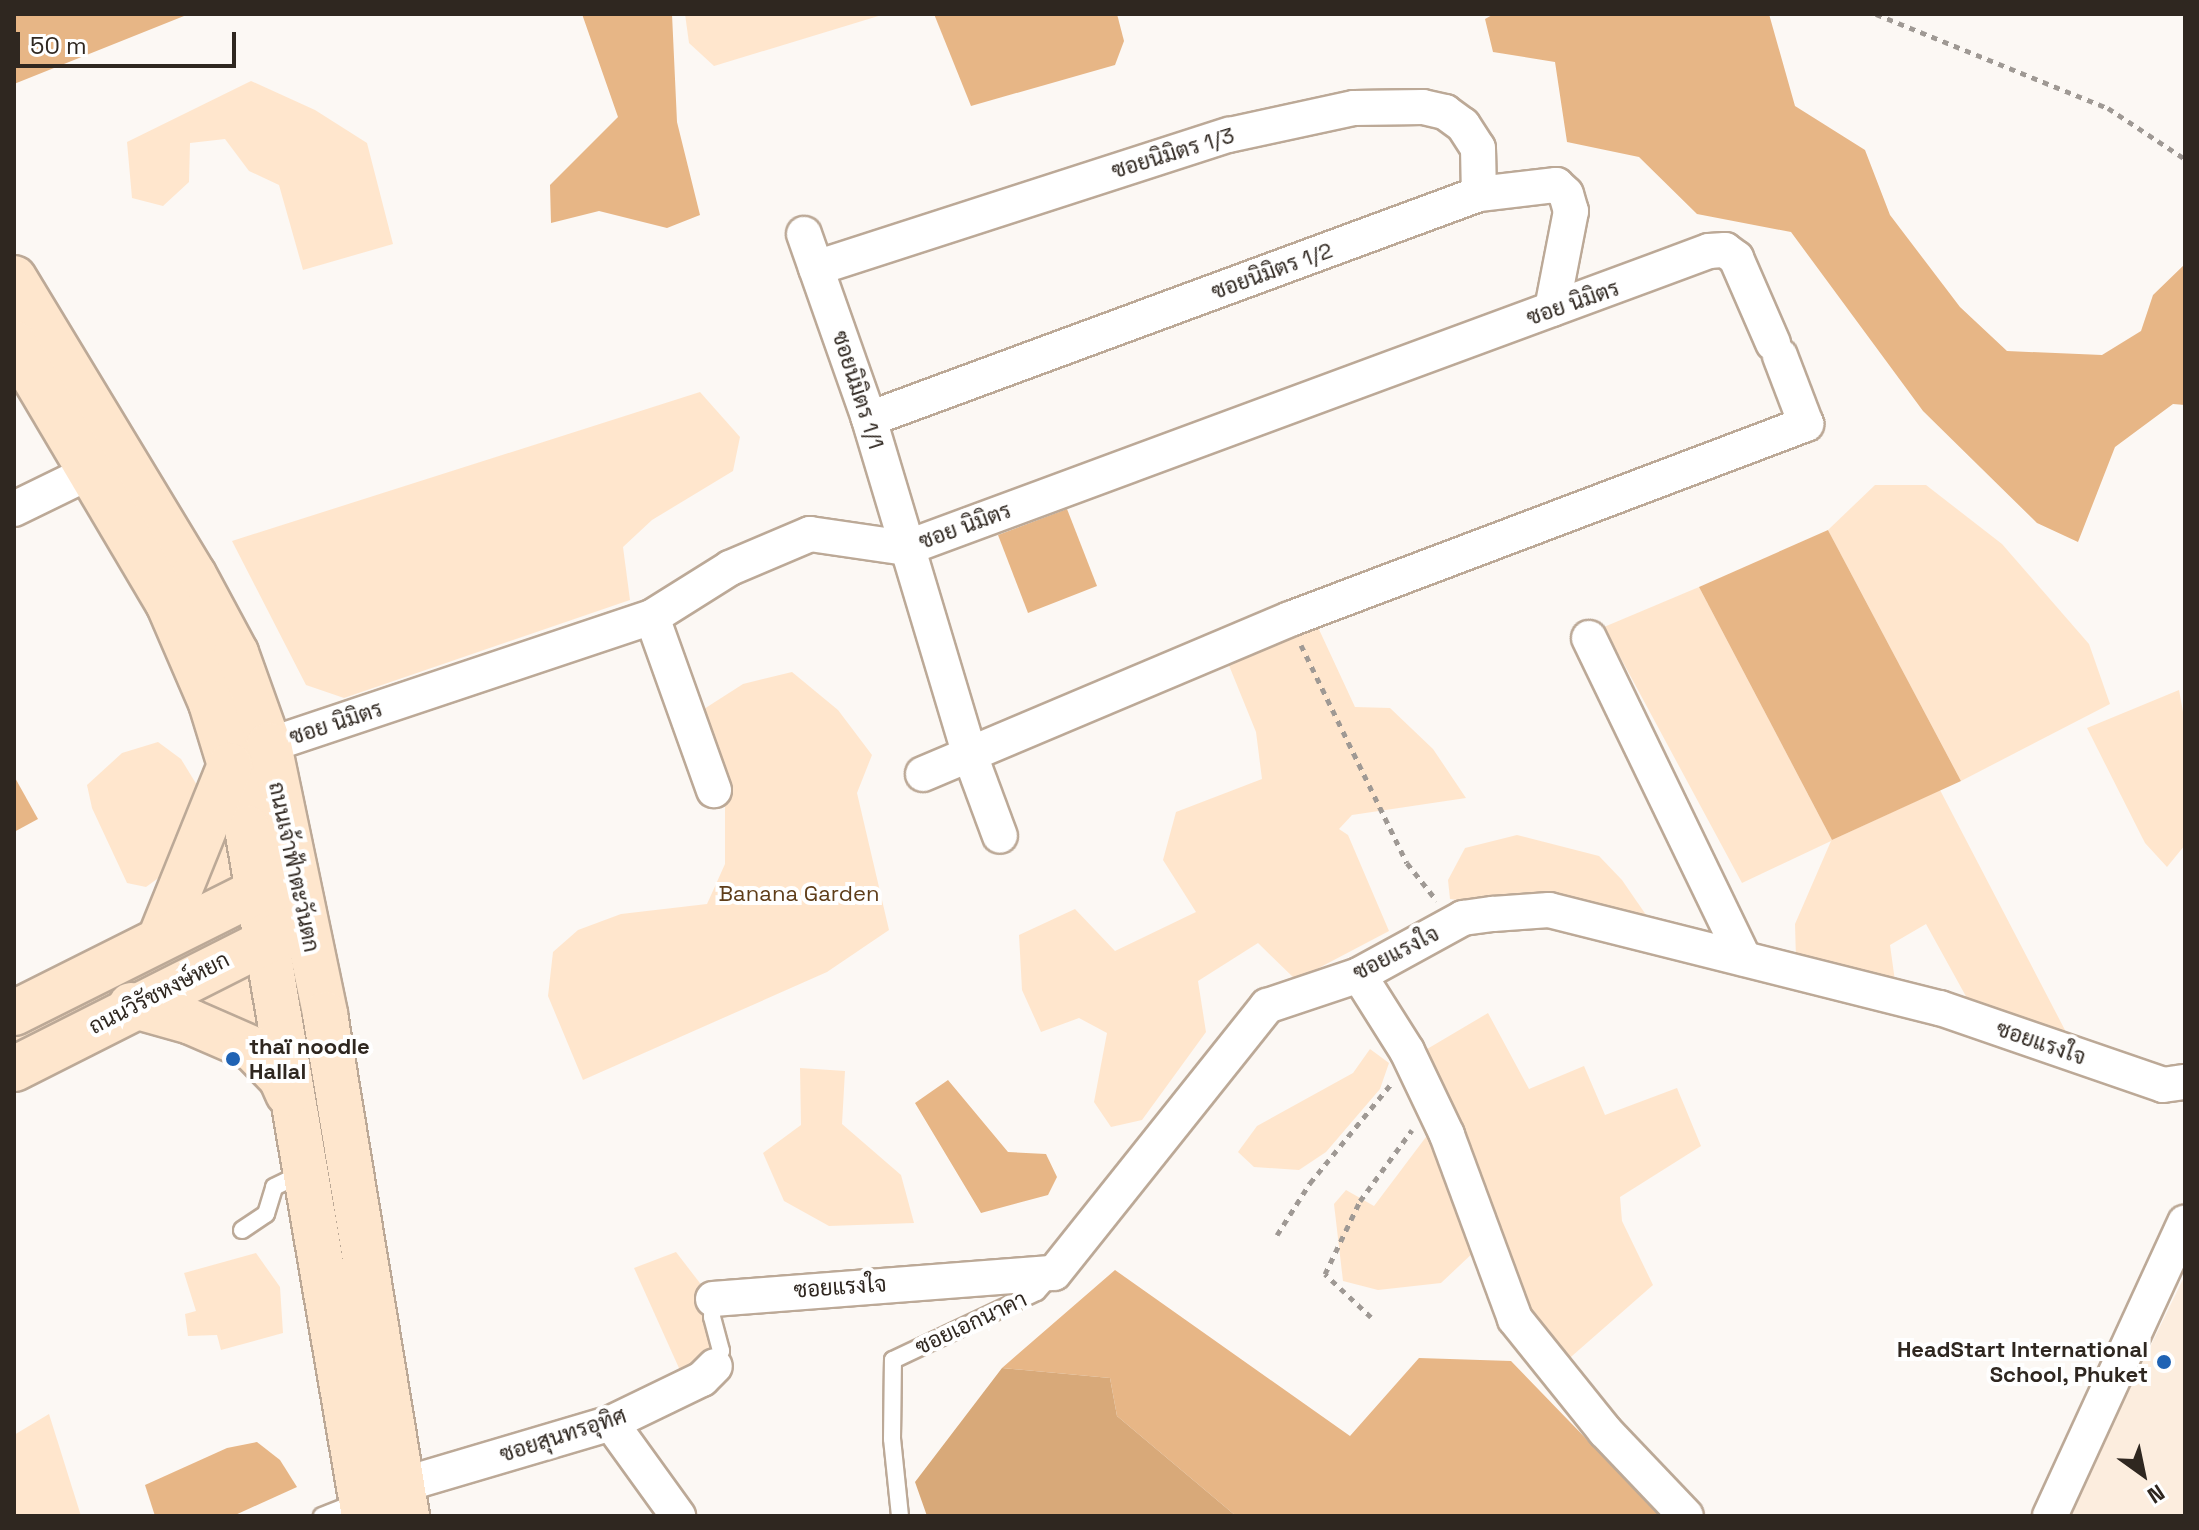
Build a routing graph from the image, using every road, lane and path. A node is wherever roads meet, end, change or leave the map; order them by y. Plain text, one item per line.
1 (1876, 14) edge
2 (2185, 159) edge
3 (1479, 194) junction
4 (804, 234) dead end
5 (816, 268) junction
6 (14, 278) edge
7 (1552, 309) junction
8 (14, 343) edge
9 (869, 419) junction
10 (90, 472) junction
11 (14, 509) edge
12 (906, 548) junction
13 (652, 617) junction
14 (1290, 619) junction
15 (1589, 638) dead end
16 (269, 745) junction
17 (970, 755) junction
18 (230, 765) junction
19 (923, 774) dead end
20 (714, 790) dead end
21 (1000, 836) dead end
22 (295, 873) junction
23 (256, 891) junction
24 (1463, 918) junction
25 (305, 922) junction
26 (161, 936) junction
27 (265, 940) junction
28 (1744, 959) junction
29 (1359, 975) junction
30 (131, 1005) junction
31 (14, 1013) edge
32 (1410, 1057) junction
33 (14, 1069) edge
34 (2185, 1082) edge
35 (1431, 1103) junction
36 (297, 1115) junction
37 (306, 1171) junction
38 (2185, 1223) edge
39 (242, 1230) dead end
40 (1277, 1235) dead end
41 (1054, 1273) junction
42 (713, 1299) joint
43 (1371, 1317) dead end
44 (715, 1366) joint
45 (611, 1423) junction
46 (404, 1500) edge
47 (363, 1508) edge
48 (322, 1516) edge
49 (678, 1516) edge
50 (900, 1516) edge
51 (1686, 1516) edge
52 (2050, 1516) edge

1 - 2 path
3 - 5 street, ซอยนิมิตร 1/3
3 - 7 street, ซอยนิมิตร 1/2
3 - 9 street, ซอยนิมิตร 1/2
4 - 5 street, ซอยนิมิตร 1/1
5 - 9 street, ซอยนิมิตร 1/1
6 - 16 main road, ถนนเจ้าฟ้าตะวันตก
7 - 12 street, ซอย นิมิตร
7 - 14 street, ซอย นิมิตร
8 - 10 main road, ถนนเจ้าฟ้าตะวันตก
9 - 12 street, ซอยนิมิตร 1/1
10 - 11 street
10 - 18 main road, ถนนเจ้าฟ้าตะวันตก
12 - 13 street, ซอย นิมิตร
12 - 17 street, ซอยนิมิตร 1/1
13 - 16 street, ซอย นิมิตร
13 - 20 street
14 - 17 street
14 - 24 path
15 - 28 street
16 - 22 main road, ถนนเจ้าฟ้าตะวันตก
17 - 19 street
17 - 21 street, ซอยนิมิตร 1/1
18 - 23 main road, ถนนเจ้าฟ้าตะวันตก
18 - 26 main road
22 - 23 main road
22 - 25 main road, ถนนเจ้าฟ้าตะวันตก
23 - 26 main road
23 - 27 main road, ถนนเจ้าฟ้าตะวันตก
24 - 28 street, ซอยแรงใจ
24 - 29 street, ซอยแรงใจ
25 - 27 main road, ถนนวิรัชหงษ์หยก
25 - 46 main road, ถนนเจ้าฟ้าตะวันตก
26 - 31 main road
27 - 30 main road, ถนนวิรัชหงษ์หยก
27 - 36 main road, ถนนเจ้าฟ้าตะวันตก
28 - 34 street, ซอยแรงใจ
29 - 32 street
29 - 41 street, ซอยแรงใจ
30 - 33 main road, ถนนวิรัชหงษ์หยก
30 - 36 main road
32 - 35 street
32 - 40 path
35 - 43 path
35 - 51 street
36 - 37 main road, ถนนเจ้าฟ้าตะวันตก
37 - 39 lane
37 - 47 main road, ถนนเจ้าฟ้าตะวันตก
38 - 52 street
41 - 42 street, ซอยแรงใจ
41 - 50 lane, ซอยเอกนาคา
42 - 44 lane
44 - 45 street, ซอยสุนทรอุทิศ
45 - 46 street, ซอยสุนทรอุทิศ
45 - 49 street
47 - 48 lane

